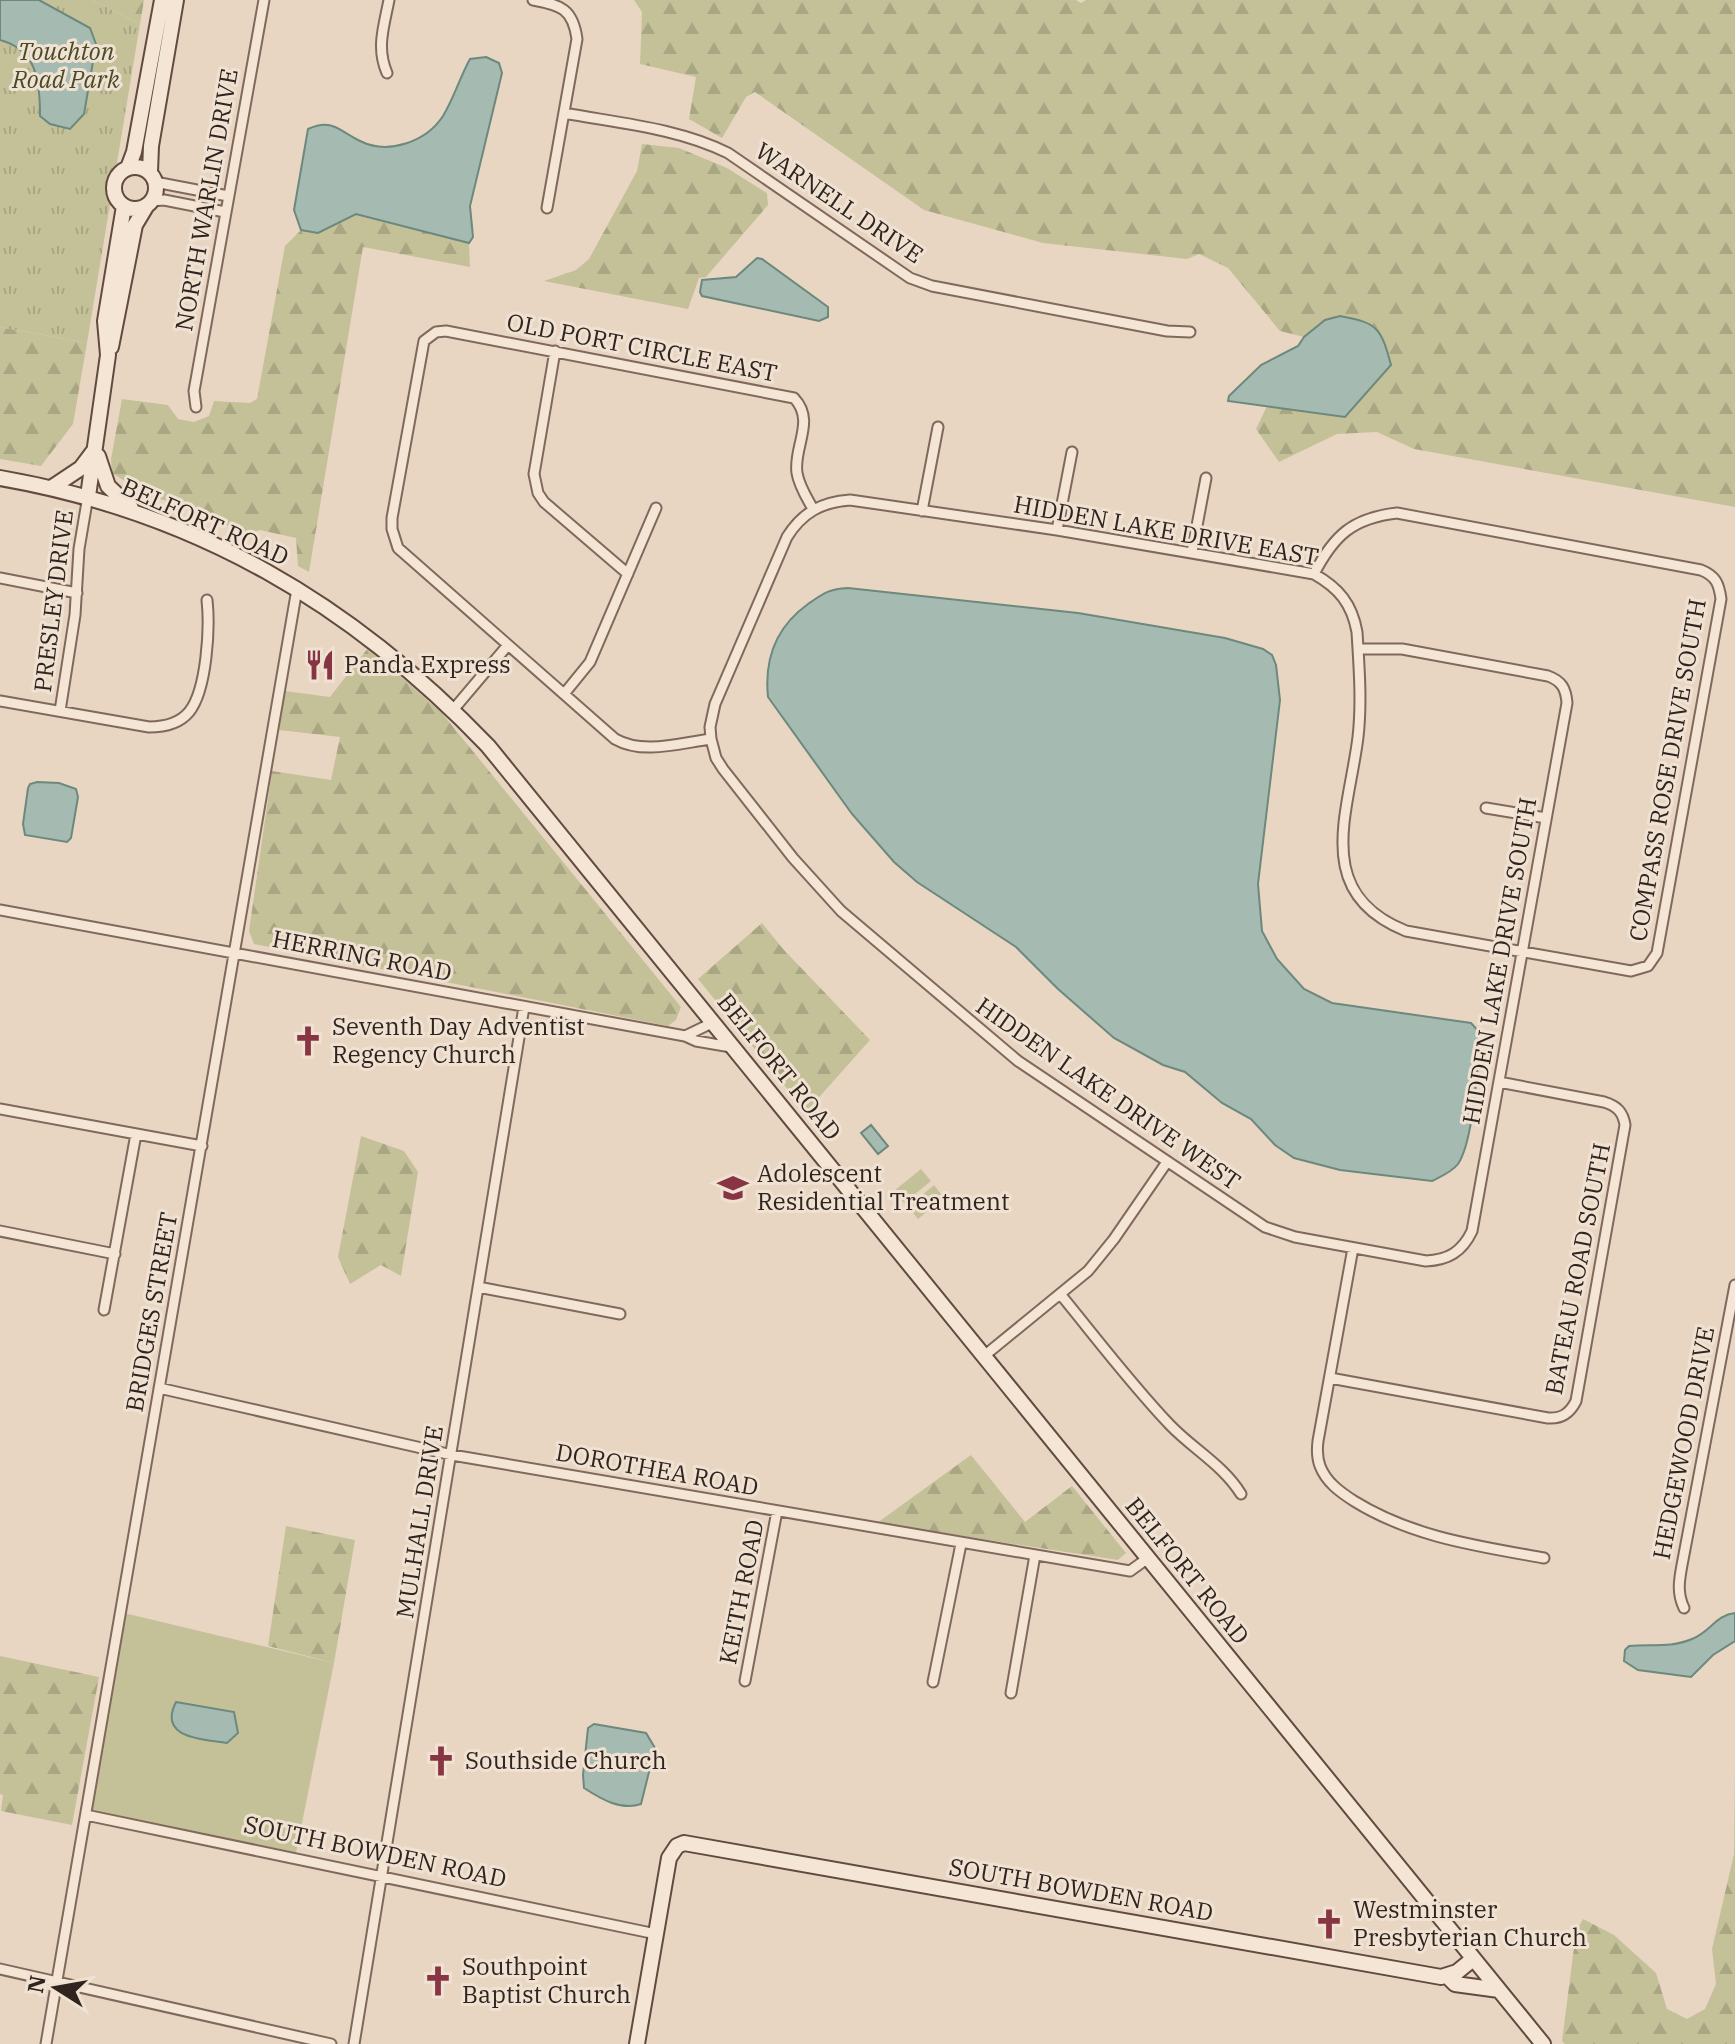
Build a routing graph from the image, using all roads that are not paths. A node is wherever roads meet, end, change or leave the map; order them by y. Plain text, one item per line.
1 (162, 0) edge
2 (176, 0) edge
3 (264, 0) edge
4 (389, 0) edge
5 (533, 0) edge
6 (387, 73) dead end
7 (564, 113) junction
8 (128, 168) junction
9 (153, 177) junction
10 (191, 189) junction
11 (228, 196) junction
12 (149, 203) junction
13 (188, 205) junction
14 (124, 206) junction
15 (547, 208) dead end
16 (225, 212) junction
17 (1190, 332) dead end
18 (555, 351) junction
19 (108, 355) junction
20 (196, 407) dead end
21 (938, 427) dead end
22 (96, 448) junction
23 (1072, 452) dead end
24 (0, 478) edge
25 (1206, 478) dead end
26 (51, 488) junction
27 (88, 496) junction
28 (656, 508) dead end
29 (813, 509) junction
30 (922, 511) junction
31 (134, 512) junction
32 (1057, 530) junction
33 (1192, 552) junction
34 (628, 574) junction
35 (1314, 574) junction
36 (0, 578) edge
37 (297, 587) junction
38 (77, 593) junction
39 (207, 600) dead end
40 (508, 645) junction
41 (1358, 649) junction
42 (564, 694) junction
43 (0, 701) edge
44 (453, 710) junction
45 (60, 711) junction
46 (711, 739) junction
47 (1486, 808) dead end
48 (1546, 818) junction
49 (0, 910) edge
50 (1522, 952) junction
51 (235, 953) junction
52 (1631, 971) joint
53 (524, 1007) junction
54 (714, 1022) junction
55 (685, 1036) junction
56 (735, 1048) junction
57 (1499, 1082) junction
58 (0, 1109) edge
59 (136, 1134) junction
60 (202, 1146) junction
61 (1167, 1162) junction
62 (0, 1232) edge
63 (1353, 1248) junction
64 (115, 1254) junction
65 (1452, 1255) joint
66 (1735, 1285) edge
67 (478, 1287) junction
68 (1061, 1295) junction
69 (104, 1310) dead end
70 (620, 1314) dead end
71 (984, 1356) junction
72 (1330, 1378) junction
73 (159, 1388) junction
74 (452, 1455) junction
75 (1241, 1494) dead end
76 (777, 1511) junction
77 (961, 1544) junction
78 (1035, 1555) junction
79 (1148, 1558) junction
80 (1544, 1558) dead end
81 (1684, 1608) dead end
82 (745, 1681) dead end
83 (933, 1682) dead end
84 (1011, 1693) dead end
85 (86, 1815) junction
86 (382, 1876) junction
87 (656, 1934) junction
88 (1473, 1959) junction
89 (0, 1969) edge
90 (1447, 1976) junction
91 (58, 1982) junction
92 (1499, 1990) junction
93 (46, 2044) edge
94 (331, 2044) edge
95 (354, 2044) edge
96 (637, 2044) edge
97 (1543, 2044) edge

1 - 8 street
2 - 9 street
3 - 11 street, NORTH WARLIN DRIVE
4 - 6 street
5 - 7 street
7 - 15 street
7 - 17 street, WARNELL DRIVE
8 - 9 street
8 - 14 street
9 - 10 street
9 - 12 street
10 - 11 street
10 - 13 street
11 - 16 street, NORTH WARLIN DRIVE
12 - 13 street
12 - 14 street
12 - 19 street
13 - 16 street
14 - 19 street
16 - 20 street, NORTH WARLIN DRIVE
18 - 29 street, OLD PORT CIRCLE EAST
18 - 34 street
18 - 40 street, OLD PORT CIRCLE EAST
19 - 22 street
21 - 30 street
22 - 26 street
22 - 27 street
22 - 31 street
23 - 32 street
24 - 26 street, BELFORT ROAD
25 - 33 street
26 - 27 street, BELFORT ROAD
27 - 31 street, BELFORT ROAD
27 - 38 street, PRESLEY DRIVE
28 - 34 street
29 - 30 street, HIDDEN LAKE DRIVE EAST
29 - 46 street
30 - 32 street, HIDDEN LAKE DRIVE EAST
31 - 37 street, BELFORT ROAD
32 - 33 street, HIDDEN LAKE DRIVE EAST
33 - 35 street, HIDDEN LAKE DRIVE EAST
34 - 42 street
35 - 41 street, HIDDEN LAKE DRIVE EAST
35 - 52 street, COMPASS ROSE DRIVE SOUTH
36 - 38 street
37 - 44 street, BELFORT ROAD
37 - 51 street, BRIDGES STREET
38 - 45 street, PRESLEY DRIVE
39 - 45 street
40 - 42 street
40 - 44 street
41 - 48 street, HIDDEN LAKE DRIVE SOUTH
41 - 50 street, HIDDEN LAKE DRIVE EAST
42 - 46 street
43 - 45 street
44 - 54 street, BELFORT ROAD
46 - 61 street, HIDDEN LAKE DRIVE WEST
47 - 48 street
48 - 50 street, HIDDEN LAKE DRIVE SOUTH
49 - 51 street, HERRING ROAD
50 - 52 street, HIDDEN LAKE DRIVE EAST
50 - 57 street, HIDDEN LAKE DRIVE SOUTH
51 - 53 street, HERRING ROAD
51 - 60 street, BRIDGES STREET
53 - 55 street, HERRING ROAD
53 - 67 street, MULHALL DRIVE
54 - 55 street
54 - 56 street, BELFORT ROAD
55 - 56 street, HERRING ROAD
56 - 71 street, BELFORT ROAD
57 - 65 street, HIDDEN LAKE DRIVE SOUTH
57 - 72 street, BATEAU ROAD SOUTH
58 - 59 street
59 - 60 street
59 - 64 street
60 - 73 street, BRIDGES STREET
61 - 63 street, HIDDEN LAKE DRIVE WEST
61 - 68 street
62 - 64 street
63 - 65 street, HIDDEN LAKE DRIVE WEST
63 - 72 street
64 - 69 street
66 - 81 street, HEDGEWOOD DRIVE
67 - 70 street
67 - 74 street, MULHALL DRIVE
68 - 71 street
68 - 75 street
71 - 79 street, BELFORT ROAD
72 - 80 street
73 - 74 street, DOROTHEA ROAD
73 - 85 street, BRIDGES STREET
74 - 76 street, DOROTHEA ROAD
74 - 86 street, MULHALL DRIVE
76 - 77 street, DOROTHEA ROAD
76 - 82 street, KEITH ROAD
77 - 78 street, DOROTHEA ROAD
77 - 83 street
78 - 79 street, DOROTHEA ROAD
78 - 84 street
79 - 88 street, BELFORT ROAD
85 - 86 street, SOUTH BOWDEN ROAD
85 - 91 street, BRIDGES STREET
86 - 87 street, SOUTH BOWDEN ROAD
86 - 95 street, MULHALL DRIVE
87 - 90 street, SOUTH BOWDEN ROAD
87 - 96 street
88 - 90 street
88 - 92 street, BELFORT ROAD
89 - 91 street
90 - 92 street, SOUTH BOWDEN ROAD
91 - 93 street, BRIDGES STREET
91 - 94 street
92 - 97 street, BELFORT ROAD

